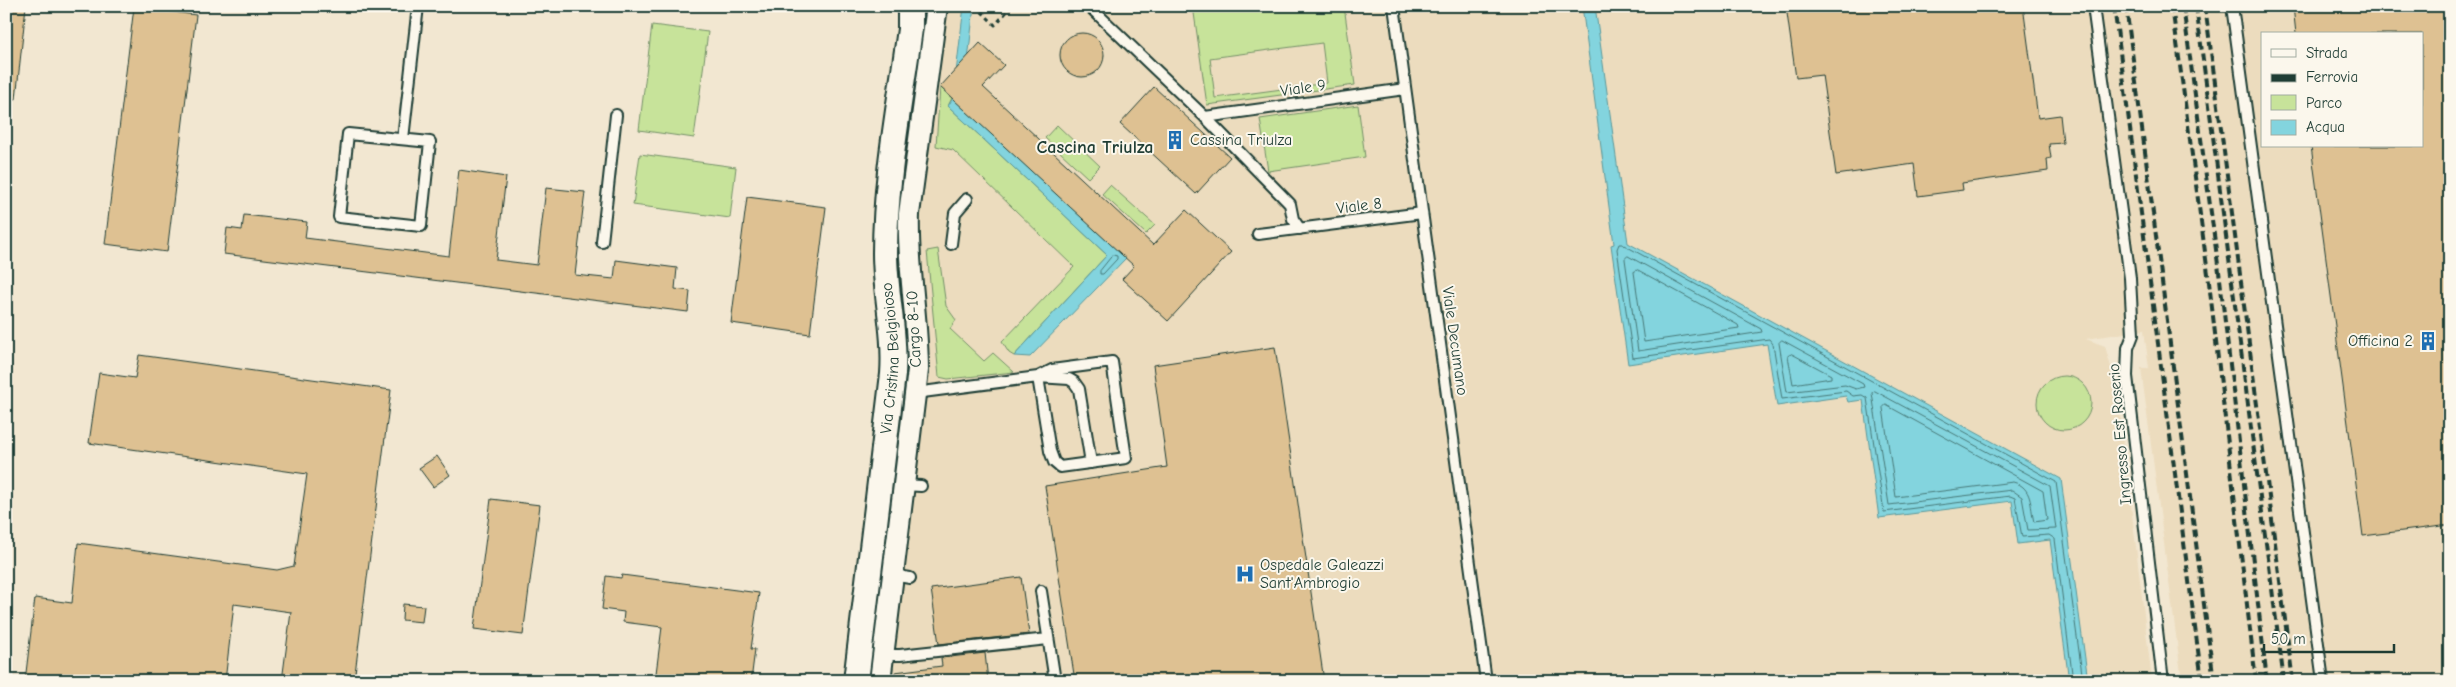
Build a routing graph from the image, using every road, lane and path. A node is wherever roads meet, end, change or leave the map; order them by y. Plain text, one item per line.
1 (418, 6) edge
2 (910, 6) edge
3 (937, 6) edge
4 (976, 6) edge
5 (1012, 6) edge
6 (1090, 6) edge
7 (1394, 6) edge
8 (2093, 6) edge
9 (2232, 6) edge
10 (1405, 89) junction
11 (616, 115) dead end
12 (1205, 117) junction
13 (403, 139) junction
14 (967, 199) dead end
15 (1422, 213) junction
16 (1300, 229) junction
17 (1258, 234) dead end
18 (602, 242) dead end
19 (951, 244) dead end
20 (1038, 378) junction
21 (915, 394) junction
22 (1090, 464) junction
23 (1041, 591) dead end
24 (1048, 640) junction
25 (883, 655) junction
26 (856, 681) edge
27 (880, 681) edge
28 (1055, 681) edge
29 (1486, 681) edge
30 (2162, 681) edge
31 (2323, 681) edge

1 - 13 lane
2 - 26 street, Via Cristina Belgioioso
3 - 21 street, Cargo 8-10
4 - 5 path
6 - 12 lane
7 - 10 lane, Viale Decumano
8 - 30 lane, Ingresso Est Roserio
9 - 31 lane
10 - 12 lane, Viale 9
10 - 15 lane, Viale Decumano
11 - 18 lane
12 - 16 lane
13 - 13 lane
14 - 19 lane
15 - 16 lane, Viale 8
15 - 29 lane, Viale Decumano
16 - 17 lane, Viale 8
20 - 21 lane
20 - 22 lane
20 - 22 lane
20 - 22 lane
21 - 25 street, Cargo 8-10
23 - 24 lane
24 - 25 lane
24 - 28 lane
25 - 27 street, Cargo 8-10

